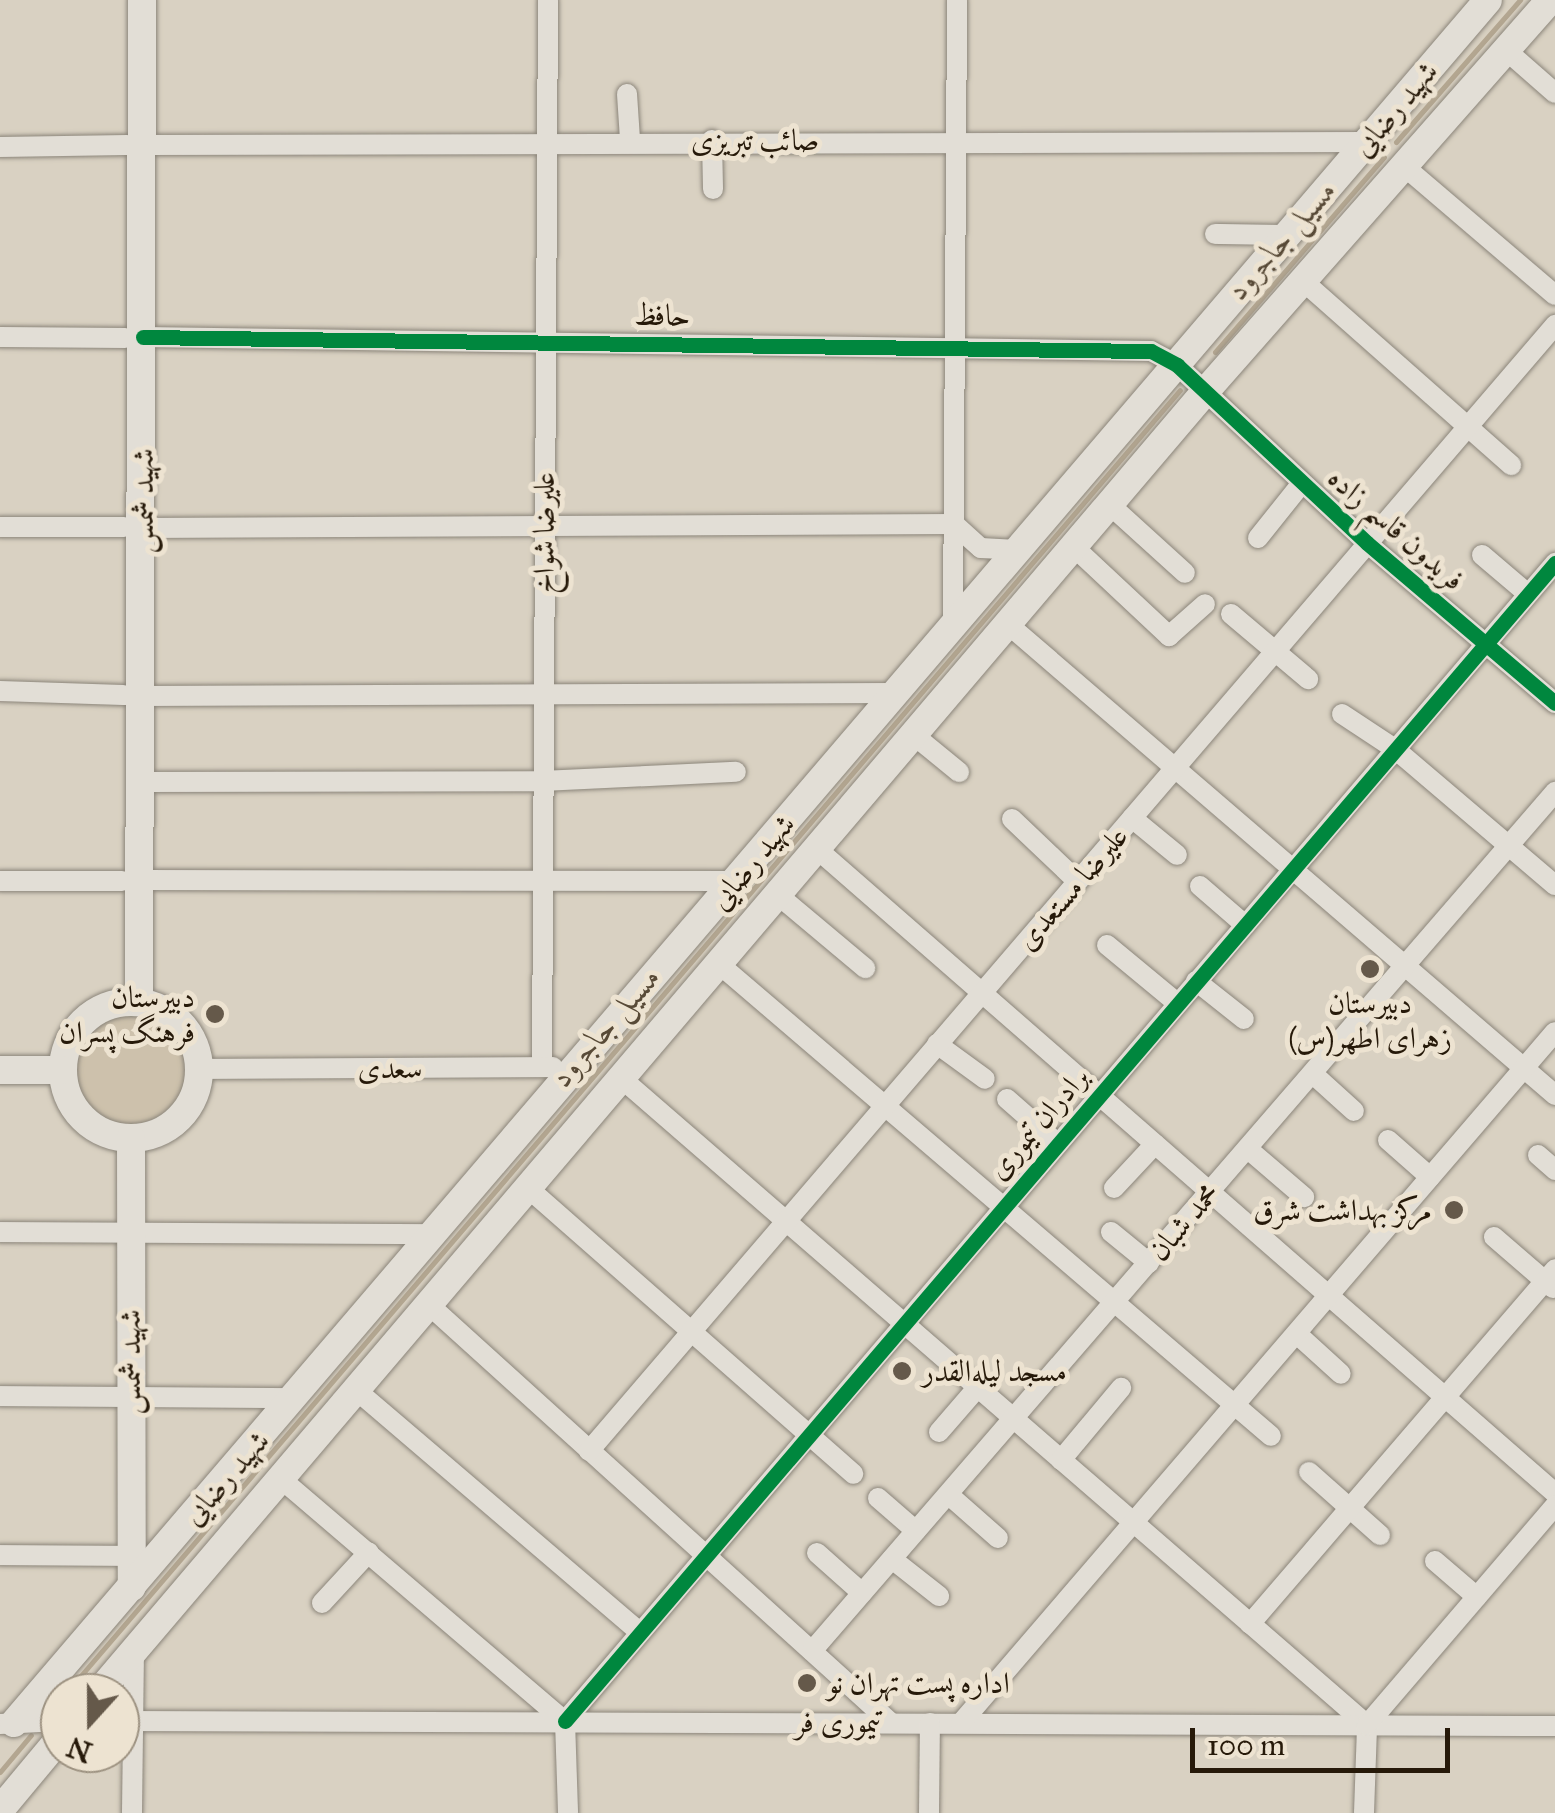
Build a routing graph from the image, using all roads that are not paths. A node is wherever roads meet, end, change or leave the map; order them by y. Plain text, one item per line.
1 (126, 0) edge
2 (142, 0) edge
3 (548, 0) edge
4 (957, 0) edge
5 (1488, 0) edge
6 (1550, 0) edge
7 (1506, 50) junction
8 (1555, 93) edge
9 (627, 94) dead end
10 (548, 139) junction
11 (630, 140) junction
12 (712, 140) junction
13 (956, 140) junction
14 (1367, 142) junction
15 (135, 145) junction
16 (0, 147) edge
17 (1405, 167) junction
18 (713, 189) dead end
19 (1215, 234) dead end
20 (1288, 235) junction
21 (1304, 281) junction
22 (1555, 295) edge
23 (1555, 325) edge
24 (0, 337) edge
25 (134, 338) junction
26 (546, 342) junction
27 (954, 345) junction
28 (1176, 365) junction
29 (1204, 393) junction
30 (1466, 428) junction
31 (1511, 465) dead end
32 (1302, 483) junction
33 (1110, 505) junction
34 (954, 524) junction
35 (542, 526) junction
36 (0, 527) edge
37 (134, 528) junction
38 (1258, 538) dead end
39 (1367, 543) junction
40 (1075, 548) junction
41 (1017, 550) junction
42 (1482, 555) dead end
43 (1555, 563) edge
44 (1185, 572) dead end
45 (1528, 594) junction
46 (1205, 604) dead end
47 (1231, 614) dead end
48 (953, 624) junction
49 (1010, 626) junction
50 (1484, 643) junction
51 (1275, 650) junction
52 (1308, 678) dead end
53 (0, 691) edge
54 (544, 692) junction
55 (894, 693) junction
56 (132, 696) junction
57 (1555, 703) edge
58 (1342, 714) dead end
59 (916, 736) junction
60 (1395, 749) junction
61 (1174, 768) junction
62 (736, 772) dead end
63 (959, 772) dead end
64 (542, 780) junction
65 (141, 782) junction
66 (1555, 792) edge
67 (1132, 818) junction
68 (1012, 819) dead end
69 (1509, 846) junction
70 (817, 849) junction
71 (1177, 854) dead end
72 (1292, 869) junction
73 (544, 876) junction
74 (132, 880) junction
75 (0, 881) edge
76 (736, 881) junction
77 (1078, 881) junction
78 (1200, 886) dead end
79 (1555, 886) edge
80 (778, 895) junction
81 (1244, 925) junction
82 (1107, 945) dead end
83 (719, 964) junction
84 (1406, 967) junction
85 (865, 968) dead end
86 (1196, 981) junction
87 (982, 993) junction
88 (132, 1001) junction
89 (1177, 1004) junction
90 (1244, 1019) dead end
91 (1555, 1032) edge
92 (937, 1044) junction
93 (542, 1067) junction
94 (580, 1067) junction
95 (1524, 1068) junction
96 (200, 1069) junction
97 (0, 1070) edge
98 (62, 1070) junction
99 (1313, 1074) junction
100 (621, 1078) junction
101 (985, 1079) dead end
102 (1098, 1095) junction
103 (1555, 1095) edge
104 (1007, 1099) dead end
105 (885, 1106) junction
106 (1354, 1111) dead end
107 (131, 1138) junction
108 (1388, 1140) dead end
109 (1057, 1144) junction
110 (1156, 1144) junction
111 (1248, 1149) junction
112 (1538, 1155) dead end
113 (1555, 1170) edge
114 (1430, 1177) junction
115 (528, 1188) junction
116 (1114, 1188) dead end
117 (1210, 1192) junction
118 (1304, 1198) dead end
119 (1003, 1206) junction
120 (786, 1221) junction
121 (0, 1232) edge
122 (1111, 1232) dead end
123 (130, 1233) junction
124 (436, 1234) junction
125 (1494, 1237) dead end
126 (1148, 1263) junction
127 (1551, 1280) edge
128 (1329, 1296) junction
129 (1115, 1302) junction
130 (428, 1304) junction
131 (903, 1323) junction
132 (690, 1334) junction
133 (1296, 1334) junction
134 (1341, 1374) dead end
135 (978, 1388) junction
136 (1121, 1388) dead end
137 (356, 1390) junction
138 (0, 1396) edge
139 (130, 1397) junction
140 (1445, 1397) junction
141 (296, 1398) junction
142 (1235, 1405) junction
143 (1014, 1418) junction
144 (939, 1432) dead end
145 (1270, 1436) dead end
146 (805, 1437) junction
147 (589, 1451) junction
148 (1061, 1460) junction
149 (1310, 1472) dead end
150 (853, 1474) dead end
151 (280, 1478) junction
152 (1555, 1492) edge
153 (949, 1495) junction
154 (878, 1498) dead end
155 (1555, 1506) edge
156 (1350, 1508) junction
157 (1134, 1523) junction
158 (916, 1531) junction
159 (1380, 1535) dead end
160 (998, 1538) dead end
161 (369, 1552) junction
162 (817, 1553) dead end
163 (705, 1554) junction
164 (0, 1555) edge
165 (130, 1556) junction
166 (892, 1559) junction
167 (1435, 1561) dead end
168 (132, 1586) junction
169 (862, 1594) junction
170 (939, 1596) dead end
171 (1477, 1597) junction
172 (322, 1603) dead end
173 (1250, 1624) junction
174 (638, 1631) junction
175 (134, 1650) junction
176 (812, 1651) junction
177 (115, 1673) edge
178 (132, 1673) edge
179 (140, 1720) edge
180 (565, 1721) junction
181 (40, 1722) edge
182 (891, 1723) junction
183 (930, 1723) junction
184 (961, 1723) junction
185 (7, 1724) edge
186 (1367, 1725) junction
187 (1555, 1726) edge
188 (40, 1762) edge
189 (130, 1773) edge
190 (0, 1810) edge
191 (132, 1813) edge
192 (568, 1813) edge
193 (929, 1813) edge
194 (1364, 1813) edge

1 - 15 main road, شهید شمس
2 - 15 main road, شهید شمس
3 - 10 street, علیرضا شواخ
4 - 13 street
5 - 14 main road, شهید رضایی
6 - 7 main road, شهید رضایی
7 - 8 street
7 - 17 main road, شهید رضایی
9 - 11 street
10 - 11 street, صائب تبریزی
10 - 15 street, صائب تبریزی
10 - 26 street, علیرضا شواخ
11 - 12 street, صائب تبریزی
12 - 13 street, صائب تبریزی
12 - 18 street
13 - 14 street, صائب تبریزی
13 - 27 street
14 - 20 main road, شهید رضایی
15 - 16 street, صائب تبریزی
15 - 25 main road, شهید شمس
17 - 21 main road, شهید رضایی
17 - 22 street
19 - 20 street
20 - 28 main road, شهید رضایی
21 - 29 main road, شهید رضایی
21 - 30 street
23 - 30 street, علیرضا مستعدی
24 - 25 street, حافظ
25 - 26 street, حافظ
25 - 37 main road, شهید شمس
26 - 27 street, حافظ
26 - 35 street, علیرضا شواخ
27 - 28 street, حافظ
27 - 34 street
28 - 29 street, فریدون قاسم زاده
28 - 41 main road, شهید رضایی
29 - 32 street, فریدون قاسم زاده
29 - 33 main road, شهید رضایی
30 - 31 street
30 - 39 street, علیرضا مستعدی
32 - 38 street
32 - 39 street, فریدون قاسم زاده
33 - 40 main road, شهید رضایی
33 - 44 street
34 - 35 street
34 - 41 street
34 - 48 street
35 - 37 street
35 - 54 street, علیرضا شواخ
36 - 37 street
37 - 56 main road, شهید شمس
39 - 50 street, فریدون قاسم زاده
39 - 51 street, علیرضا مستعدی
40 - 46 street
40 - 49 main road, شهید رضایی
41 - 48 main road, شهید رضایی
42 - 45 street
43 - 45 street, برادران تیموری
45 - 50 street, برادران تیموری
47 - 51 street
48 - 55 main road, شهید رضایی
49 - 59 main road, شهید رضایی
49 - 61 street
50 - 57 street, فریدون قاسم زاده
50 - 60 street, برادران تیموری
51 - 52 street
51 - 61 street, علیرضا مستعدی
53 - 56 street
54 - 55 street
54 - 56 street
54 - 64 street, علیرضا شواخ
55 - 76 main road, شهید رضایی
56 - 65 main road, شهید شمس
56 - 74 main road, شهید شمس
58 - 60 street
59 - 63 street
59 - 70 main road, شهید رضایی
60 - 69 street
60 - 72 street, برادران تیموری
61 - 67 street, علیرضا مستعدی
61 - 72 street
62 - 64 street
64 - 65 street
64 - 73 street, علیرضا شواخ
65 - 74 main road, شهید شمس
66 - 69 street, محمد شبان
67 - 71 street
67 - 77 street, علیرضا مستعدی
68 - 77 street
69 - 79 street
69 - 84 street, محمد شبان
70 - 80 main road, شهید رضایی
70 - 87 street
72 - 81 street, برادران تیموری
72 - 84 street
73 - 74 street
73 - 76 street
73 - 93 street, علیرضا شواخ
74 - 75 street
74 - 88 main road, شهید شمس
76 - 94 main road, شهید رضایی
77 - 87 street, علیرضا مستعدی
78 - 81 street
80 - 83 main road, شهید رضایی
80 - 85 street
81 - 86 street, برادران تیموری
82 - 89 street
83 - 100 main road, شهید رضایی
83 - 105 street
84 - 95 street
84 - 99 street, محمد شبان
86 - 89 street, برادران تیموری
86 - 90 street
87 - 92 street, علیرضا مستعدی
87 - 102 street
88 - 96 main road
88 - 98 main road
89 - 102 street, برادران تیموری
91 - 95 street
92 - 101 street
92 - 105 street, علیرضا مستعدی
93 - 94 street, سعدی
93 - 96 street, سعدی
94 - 124 main road, شهید رضایی
95 - 103 street
95 - 114 street
96 - 107 main road
97 - 98 main road
98 - 107 main road
99 - 106 street
99 - 111 street, محمد شبان
100 - 115 main road, شهید رضایی
100 - 120 street
102 - 109 street, برادران تیموری
102 - 110 street
104 - 109 street
105 - 119 street
105 - 120 street, علیرضا مستعدی
107 - 123 main road, شهید شمس
108 - 114 street
109 - 119 street, برادران تیموری
110 - 116 street
110 - 117 street
111 - 117 street, محمد شبان
111 - 118 street
112 - 113 street
114 - 128 street
115 - 130 main road, شهید رضایی
115 - 132 street
117 - 126 street, محمد شبان
117 - 128 street
119 - 129 street
119 - 131 street, برادران تیموری
120 - 131 street
120 - 132 street, علیرضا مستعدی
121 - 123 street
122 - 126 street
123 - 124 street
123 - 139 main road, شهید شمس
124 - 141 main road, شهید رضایی
125 - 127 street
126 - 129 street, محمد شبان
127 - 140 street
128 - 133 street
128 - 140 street
129 - 142 street
129 - 143 street, محمد شبان
130 - 137 main road, شهید رضایی
130 - 147 street
131 - 135 street
131 - 146 street, برادران تیموری
132 - 146 street
132 - 147 street, علیرضا مستعدی
133 - 134 street
133 - 142 street
135 - 143 street
135 - 144 street
136 - 148 street
137 - 151 main road, شهید رضایی
137 - 174 street
138 - 139 street
139 - 141 street
139 - 165 main road, شهید شمس
140 - 152 street
140 - 156 street
141 - 168 main road, شهید رضایی
142 - 145 street
142 - 157 street
143 - 148 street
143 - 153 street, محمد شبان
146 - 150 street
146 - 163 street, برادران تیموری
147 - 163 street
148 - 157 street
149 - 156 street
151 - 161 street
151 - 175 main road, شهید رضایی
153 - 158 street, محمد شبان
153 - 160 street
154 - 158 street
155 - 171 street
156 - 159 street
156 - 173 street
157 - 173 street
157 - 184 street
158 - 166 street, محمد شبان
161 - 172 street
161 - 180 street
162 - 169 street
163 - 174 street, برادران تیموری
163 - 176 street
164 - 165 street
165 - 168 main road, شهید شمس
166 - 169 street, محمد شبان
166 - 170 street
167 - 171 street
168 - 185 main road, شهید رضایی
169 - 176 street, محمد شبان
171 - 186 street
173 - 186 street
174 - 180 street, برادران تیموری
175 - 177 main road, شهید رضایی
175 - 178 street
176 - 182 street
179 - 180 street, تیموری فر
180 - 182 street, تیموری فر
180 - 192 street
181 - 185 street
182 - 183 street, تیموری فر
183 - 184 street, تیموری فر
183 - 193 street
184 - 186 street, تیموری فر
186 - 187 street, تیموری فر
186 - 194 street
188 - 190 main road
189 - 191 street

